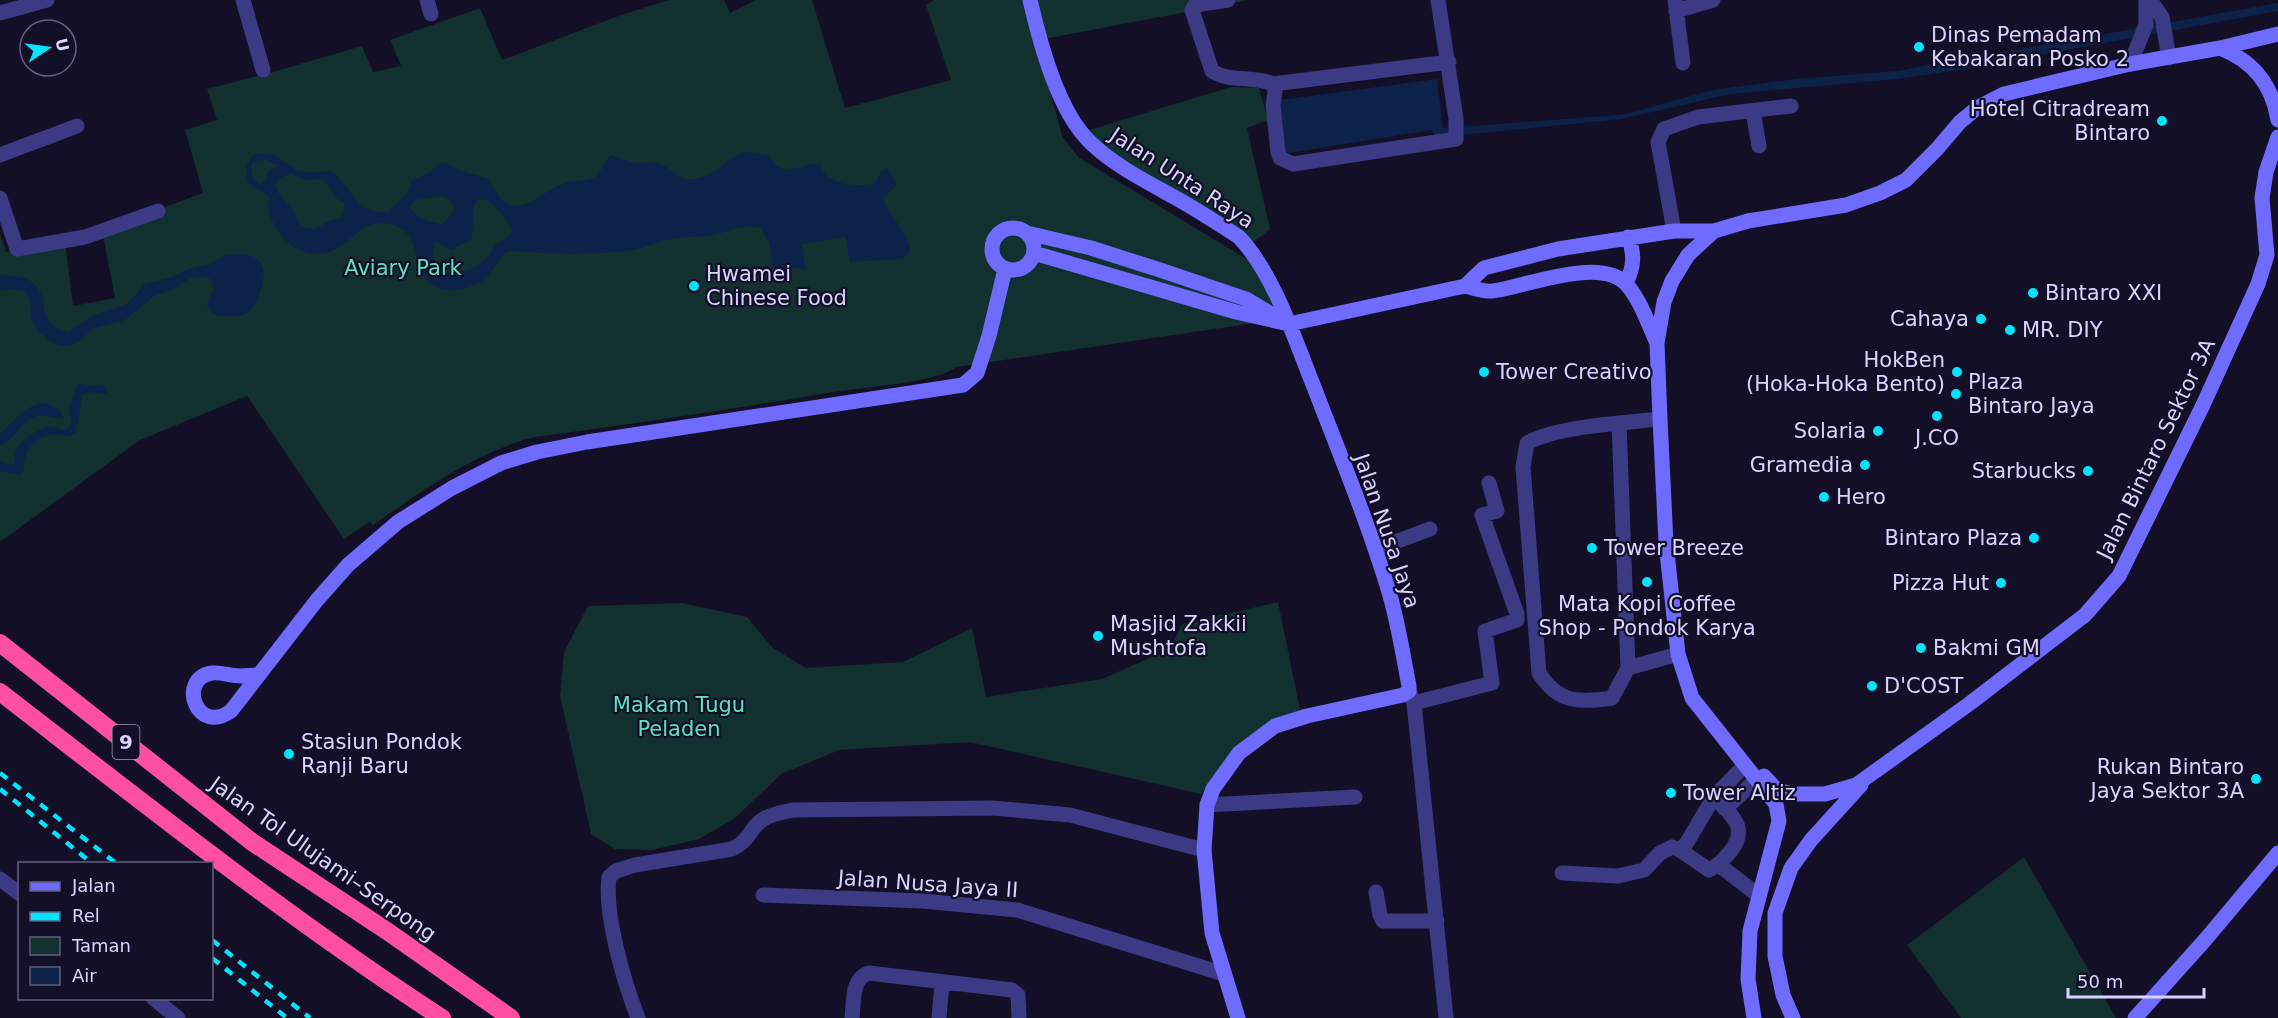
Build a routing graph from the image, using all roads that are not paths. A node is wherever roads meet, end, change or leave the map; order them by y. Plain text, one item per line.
1 (47, 0) edge
2 (243, 0) edge
3 (1030, 0) edge
4 (1228, 0) edge
5 (1438, 0) edge
6 (1713, 0) edge
7 (2148, 0) edge
8 (1675, 5) edge
9 (0, 14) edge
10 (2278, 34) edge
11 (2220, 48) junction
12 (2168, 51) junction
13 (2133, 58) junction
14 (1449, 62) junction
15 (1683, 63) dead end
16 (263, 70) dead end
17 (1273, 84) junction
18 (1791, 106) dead end
19 (1754, 111) junction
20 (2278, 120) edge
21 (77, 126) dead end
22 (2278, 129) edge
23 (2278, 137) edge
24 (1759, 146) dead end
25 (0, 155) edge
26 (0, 198) edge
27 (158, 211) dead end
28 (1674, 231) junction
29 (1714, 231) junction
30 (1027, 233) junction
31 (1628, 237) junction
32 (1034, 253) junction
33 (1005, 268) junction
34 (1626, 283) junction
35 (1465, 286) junction
36 (1289, 324) junction
37 (1657, 343) junction
38 (1660, 419) junction
39 (1619, 423) junction
40 (1489, 483) dead end
41 (1430, 529) dead end
42 (1376, 549) junction
43 (0, 643) edge
44 (1678, 654) junction
45 (1628, 668) junction
46 (221, 673) junction
47 (258, 675) junction
48 (0, 692) edge
49 (1411, 697) junction
50 (235, 705) junction
51 (1743, 762) junction
52 (1869, 776) junction
53 (1757, 779) junction
54 (1354, 796) dead end
55 (1714, 797) junction
56 (1207, 805) junction
57 (1725, 809) junction
58 (1204, 850) junction
59 (1680, 850) junction
60 (2278, 853) edge
61 (1719, 865) junction
62 (1562, 873) dead end
63 (1, 881) edge
64 (1376, 892) dead end
65 (18, 893) edge
66 (763, 895) dead end
67 (1758, 895) junction
68 (1437, 921) junction
69 (1224, 974) junction
70 (942, 984) junction
71 (154, 1000) edge
72 (178, 1018) edge
73 (442, 1018) edge
74 (511, 1018) edge
75 (638, 1018) edge
76 (852, 1018) edge
77 (939, 1018) edge
78 (1019, 1018) edge
79 (1238, 1018) edge
80 (1446, 1018) edge
81 (1754, 1018) edge
82 (1794, 1018) edge
83 (2135, 1018) edge

1 - 9 street
2 - 16 street
3 - 36 street, Jalan Unta Raya
4 - 17 street
5 - 14 street
6 - 8 street
7 - 12 street
7 - 13 street
8 - 15 street
10 - 11 street, Jalan Bintaro Sektor 3A
11 - 12 street, Jalan Bintaro Sektor 3A
11 - 20 street
12 - 13 street, Jalan Bintaro Sektor 3A
13 - 29 street, Jalan Bintaro Sektor 3A
14 - 17 street
14 - 17 street
18 - 19 street
19 - 24 street
19 - 28 street
21 - 25 street
22 - 23 street, Jalan Bintaro Sektor 3A
23 - 52 street, Jalan Bintaro Sektor 3A
26 - 27 street
28 - 29 street
28 - 31 street
29 - 37 street, Jalan Bintaro Sektor 3A
30 - 32 street
30 - 33 street
30 - 36 street
31 - 34 street
31 - 35 street
32 - 33 street
32 - 36 street
33 - 47 street
34 - 35 street
34 - 37 street
35 - 36 street
36 - 42 street, Jalan Nusa Jaya
37 - 38 street, Jalan Bintaro Sektor 3A
38 - 39 street
38 - 44 street, Jalan Bintaro Sektor 3A
39 - 45 street
39 - 45 street
40 - 49 street
41 - 42 street
42 - 49 street, Jalan Nusa Jaya
43 - 74 highway, Jalan Tol Ulujami–Serpong / 9
44 - 45 street
44 - 51 street, Jalan Bintaro Sektor 3A
46 - 47 street
46 - 50 street
46 - 50 street
47 - 50 street
48 - 73 highway, 9
49 - 56 street
49 - 68 street
51 - 52 street, Jalan Bintaro Sektor 3A
51 - 53 street, Jalan Bintaro Sektor 3A
51 - 55 street
52 - 82 street, Jalan Bintaro Sektor 3A
53 - 57 street
53 - 67 street, Jalan Bintaro Sektor 3A
54 - 56 street
55 - 57 street
55 - 59 street
56 - 58 street
57 - 61 street
58 - 69 street
58 - 75 street
59 - 61 street
59 - 62 street
60 - 83 street
61 - 67 street
63 - 65 street
64 - 68 street
66 - 69 street, Jalan Nusa Jaya II
67 - 81 street, Jalan Bintaro Sektor 3A
68 - 80 street
69 - 79 street
70 - 76 street
70 - 77 street
70 - 78 street
71 - 72 street

